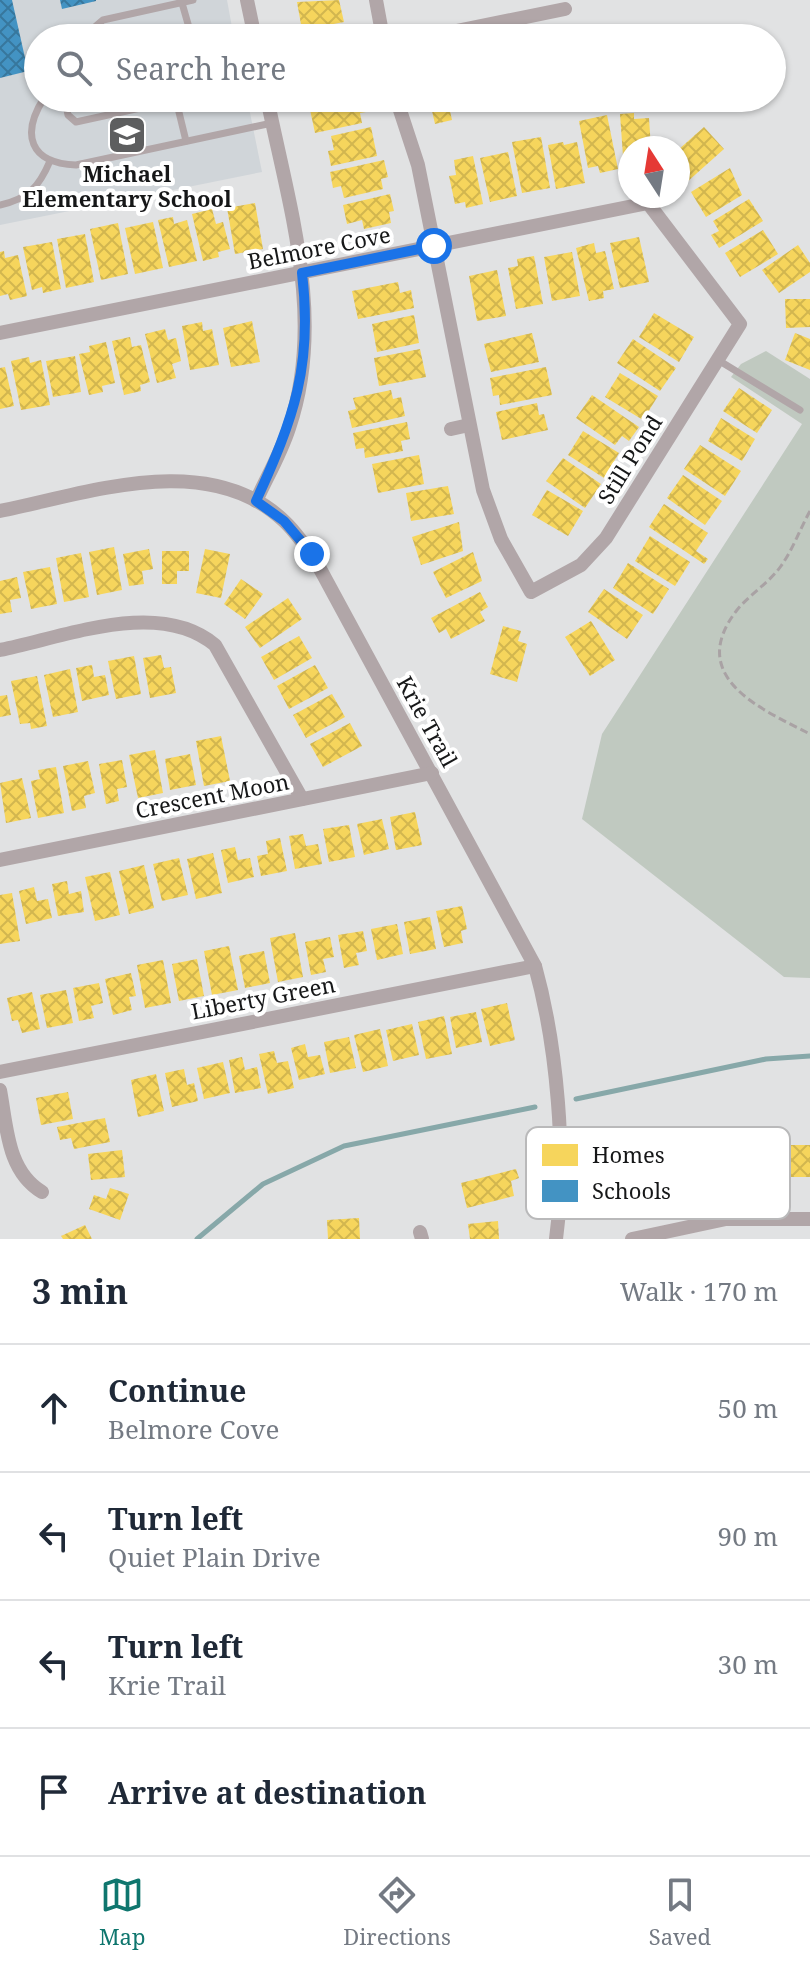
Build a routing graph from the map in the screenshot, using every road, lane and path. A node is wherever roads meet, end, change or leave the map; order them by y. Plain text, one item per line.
1 (193, 0) edge
2 (247, 0) edge
3 (376, 0) edge
4 (182, 3) junction
5 (565, 9) dead end
6 (98, 24) edge
7 (188, 24) edge
8 (252, 24) edge
9 (380, 24) edge
10 (491, 24) edge
11 (37, 112) edge
12 (67, 112) edge
13 (121, 112) edge
14 (179, 112) edge
15 (270, 112) edge
16 (401, 112) edge
17 (272, 123) junction
18 (186, 141) junction
19 (50, 161) junction
20 (0, 205) edge
21 (434, 246) junction
22 (302, 273) junction
23 (740, 324) joint
24 (0, 333) edge
25 (718, 360) junction
26 (800, 410) dead end
27 (469, 425) junction
28 (451, 429) dead end
29 (256, 501) junction
30 (0, 511) edge
31 (810, 511) edge
32 (805, 520) junction
33 (810, 526) edge
34 (0, 650) edge
35 (810, 734) edge
36 (432, 773) junction
37 (302, 799) junction
38 (0, 860) edge
39 (535, 966) junction
40 (0, 1072) edge
41 (0, 1090) edge
42 (557, 1127) edge
43 (42, 1192) dead end
44 (558, 1219) edge
45 (810, 1219) edge
46 (556, 1239) edge
47 (632, 1239) edge

1 - 4 lane
2 - 8 street
3 - 9 street
4 - 6 lane
4 - 7 lane
5 - 10 street
11 - 19 lane
12 - 13 lane
14 - 18 lane
15 - 17 street
16 - 21 street
17 - 18 lane
17 - 22 street
18 - 19 lane
19 - 20 lane
21 - 22 street, Belmore Cove
21 - 23 street, Belmore Cove
21 - 27 street
22 - 24 street, Belmore Cove
22 - 29 street
23 - 25 street, Still Pond
25 - 26 lane
25 - 27 street, Still Pond
27 - 28 street
29 - 30 street, Krie Trail
29 - 36 street, Krie Trail
31 - 32 path
32 - 33 path
32 - 35 path
34 - 37 street
36 - 37 street, Crescent Moon
36 - 39 street, Krie Trail
37 - 38 street, Crescent Moon
39 - 40 street, Liberty Green
39 - 42 street, Krie Trail
41 - 43 street
44 - 46 street, Krie Trail
45 - 47 street

